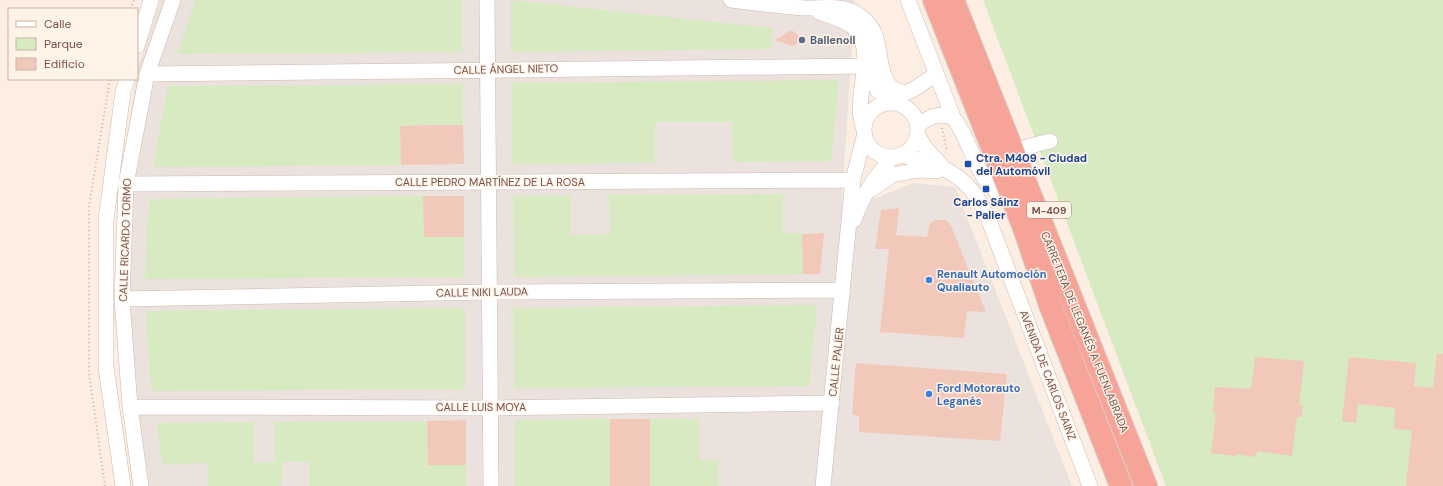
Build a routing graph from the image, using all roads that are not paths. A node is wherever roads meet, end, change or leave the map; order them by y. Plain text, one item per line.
1 (151, 0) edge
2 (173, 0) edge
3 (487, 0) edge
4 (731, 0) edge
5 (908, 0) edge
6 (918, 0) edge
7 (934, 0) edge
8 (953, 0) edge
9 (967, 0) edge
10 (833, 7) junction
11 (806, 8) junction
12 (138, 43) edge
13 (932, 62) junction
14 (864, 66) junction
15 (487, 70) junction
16 (147, 74) junction
17 (929, 79) junction
18 (127, 80) edge
19 (898, 104) junction
20 (953, 116) junction
21 (917, 129) junction
22 (864, 132) junction
23 (1050, 140) dead end
24 (1026, 147) junction
25 (897, 156) junction
26 (946, 169) junction
27 (853, 180) junction
28 (488, 182) junction
29 (126, 184) junction
30 (866, 193) junction
31 (1000, 195) junction
32 (848, 238) junction
33 (843, 290) junction
34 (489, 292) junction
35 (122, 299) junction
36 (1050, 305) junction
37 (832, 403) junction
38 (130, 407) junction
39 (491, 408) junction
40 (1120, 422) junction
41 (1087, 485) edge
42 (123, 486) edge
43 (141, 486) edge
44 (491, 486) edge
45 (823, 486) edge
46 (1122, 486) edge
47 (1146, 486) edge

1 - 12 street
2 - 16 street, CALLE RICARDO TORMO
3 - 15 street
4 - 11 street
5 - 13 street
6 - 31 highway, M-409
7 - 36 highway, CARRETERA DE LEGANÉS A FUENLABRADA / M-409
8 - 40 highway, CARRETERA DE LEGANÉS A FUENLABRADA / M-409
9 - 24 highway, M-409
10 - 11 street
10 - 17 street
10 - 19 street
11 - 14 street, CALLE PALIER
13 - 17 street
13 - 20 street
14 - 15 street, CALLE ÁNGEL NIETO
14 - 22 street, CALLE PALIER
15 - 16 street, CALLE ÁNGEL NIETO
15 - 28 street
16 - 29 street, CALLE RICARDO TORMO
17 - 19 street
18 - 42 street, CALLE RICARDO TORMO
19 - 21 street
19 - 22 street
20 - 21 street
20 - 31 street
21 - 25 street
21 - 26 street, AVENIDA DE CARLOS SAINZ
22 - 25 street
22 - 27 street, CALLE PALIER
23 - 24 street
24 - 40 highway, M-409
25 - 26 street, AVENIDA DE CARLOS SAINZ
25 - 30 street, CALLE PALIER
26 - 30 street
26 - 41 street, AVENIDA DE CARLOS SAINZ
27 - 28 street, CALLE PEDRO MARTÍNEZ DE LA ROSA
27 - 32 street, CALLE PALIER
28 - 29 street, CALLE PEDRO MARTÍNEZ DE LA ROSA
28 - 34 street
29 - 35 street, CALLE RICARDO TORMO
30 - 32 street, CALLE PALIER
31 - 36 highway, M-409
32 - 33 street, CALLE PALIER
33 - 34 street, CALLE NIKI LAUDA
33 - 37 street, CALLE PALIER
34 - 35 street, CALLE NIKI LAUDA
34 - 39 street
35 - 38 street, CALLE RICARDO TORMO
36 - 46 highway, CARRETERA DE LEGANÉS A FUENLABRADA / M-409
37 - 39 street, CALLE LUIS MOYA
37 - 45 street, CALLE PALIER
38 - 39 street, CALLE LUIS MOYA
38 - 43 street, CALLE RICARDO TORMO
39 - 44 street
40 - 47 highway, CARRETERA DE LEGANÉS A FUENLABRADA / M-409

